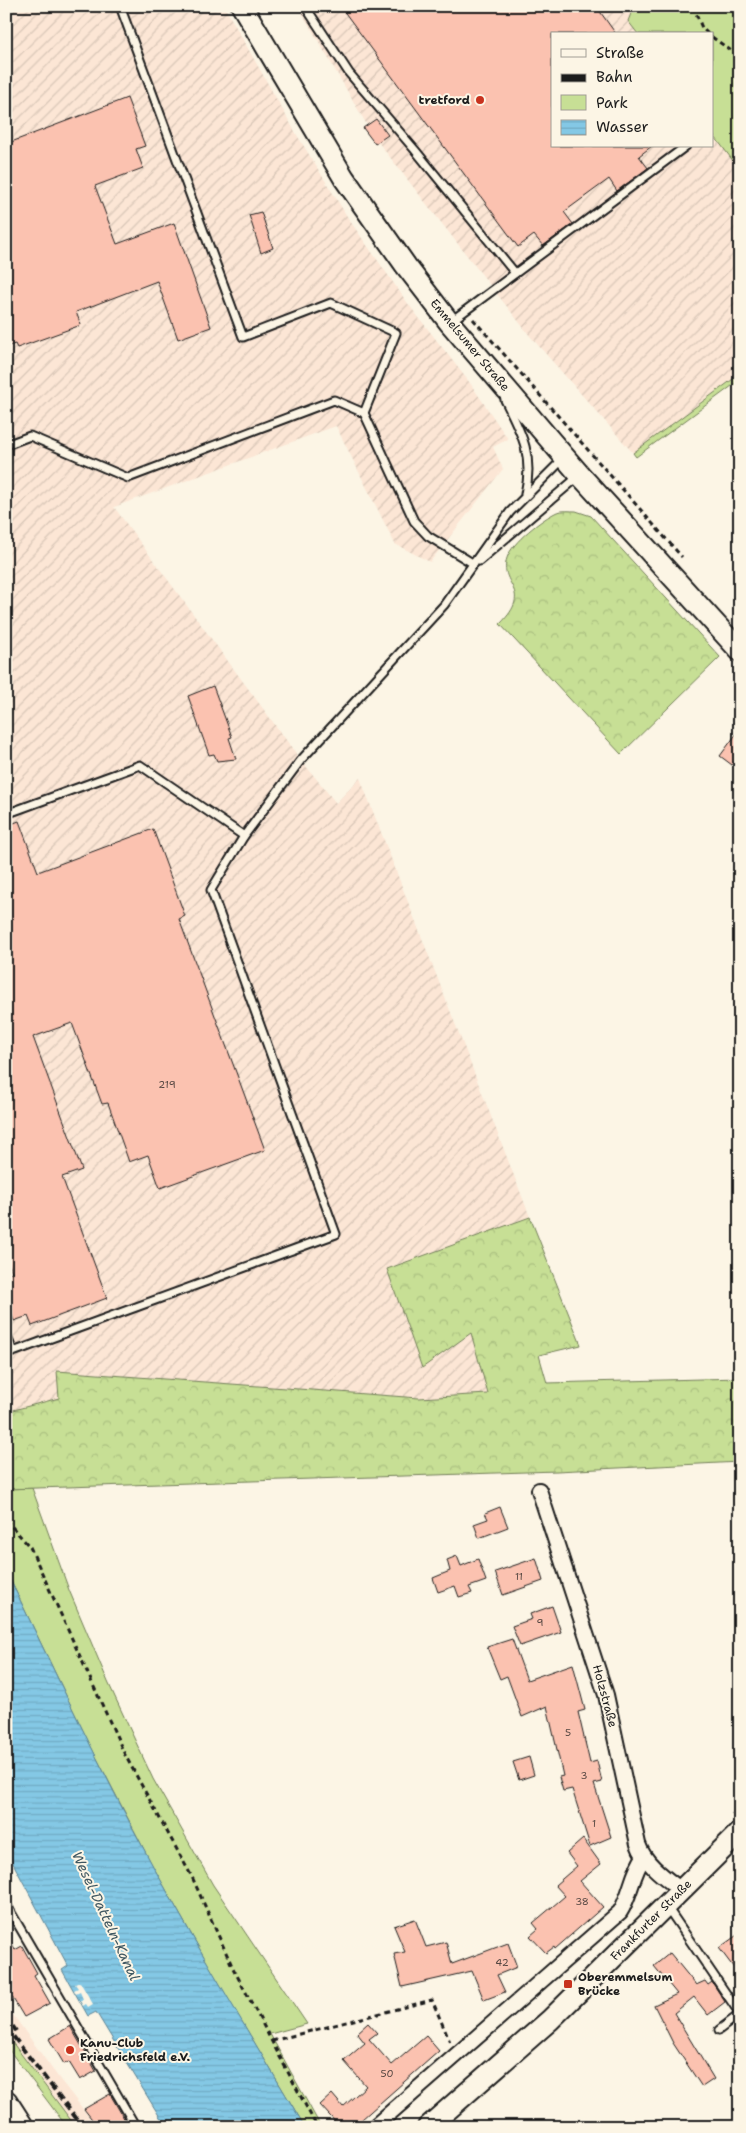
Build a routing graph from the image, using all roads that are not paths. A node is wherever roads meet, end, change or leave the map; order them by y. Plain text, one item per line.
1 (120, 6) edge
2 (242, 6) edge
3 (305, 6) edge
4 (683, 148) edge
5 (515, 273) junction
6 (449, 322) junction
7 (491, 371) junction
8 (364, 413) junction
9 (6, 445) edge
10 (565, 457) junction
11 (580, 475) junction
12 (524, 496) junction
13 (474, 564) junction
14 (740, 651) edge
15 (6, 814) edge
16 (244, 836) junction
17 (6, 1334) edge
18 (539, 1490) dead end
19 (740, 1832) edge
20 (644, 1857) junction
21 (681, 1890) junction
22 (6, 1904) edge
23 (666, 1905) junction
24 (740, 2014) edge
25 (719, 2030) dead end
26 (6, 2100) edge
27 (27, 2127) edge
28 (136, 2127) edge
29 (374, 2127) edge
30 (428, 2127) edge

1 - 8 lane
2 - 6 street, Emmelsumer Straße
3 - 5 lane
4 - 5 lane
5 - 6 lane
6 - 7 street, Emmelsumer Straße
7 - 10 street, Emmelsumer Straße
7 - 12 lane
8 - 9 lane
8 - 13 lane
10 - 11 street, Emmelsumer Straße
10 - 12 lane
11 - 13 lane
11 - 14 street, Emmelsumer Straße
12 - 13 lane
13 - 16 lane
15 - 16 lane
16 - 17 lane
18 - 20 street, Holzstraße
19 - 21 street, Frankfurter Straße
20 - 21 street, Holzstraße
20 - 29 street
21 - 23 street, Frankfurter Straße
22 - 28 lane
23 - 24 lane
23 - 30 street, Frankfurter Straße
24 - 25 lane
26 - 27 street

